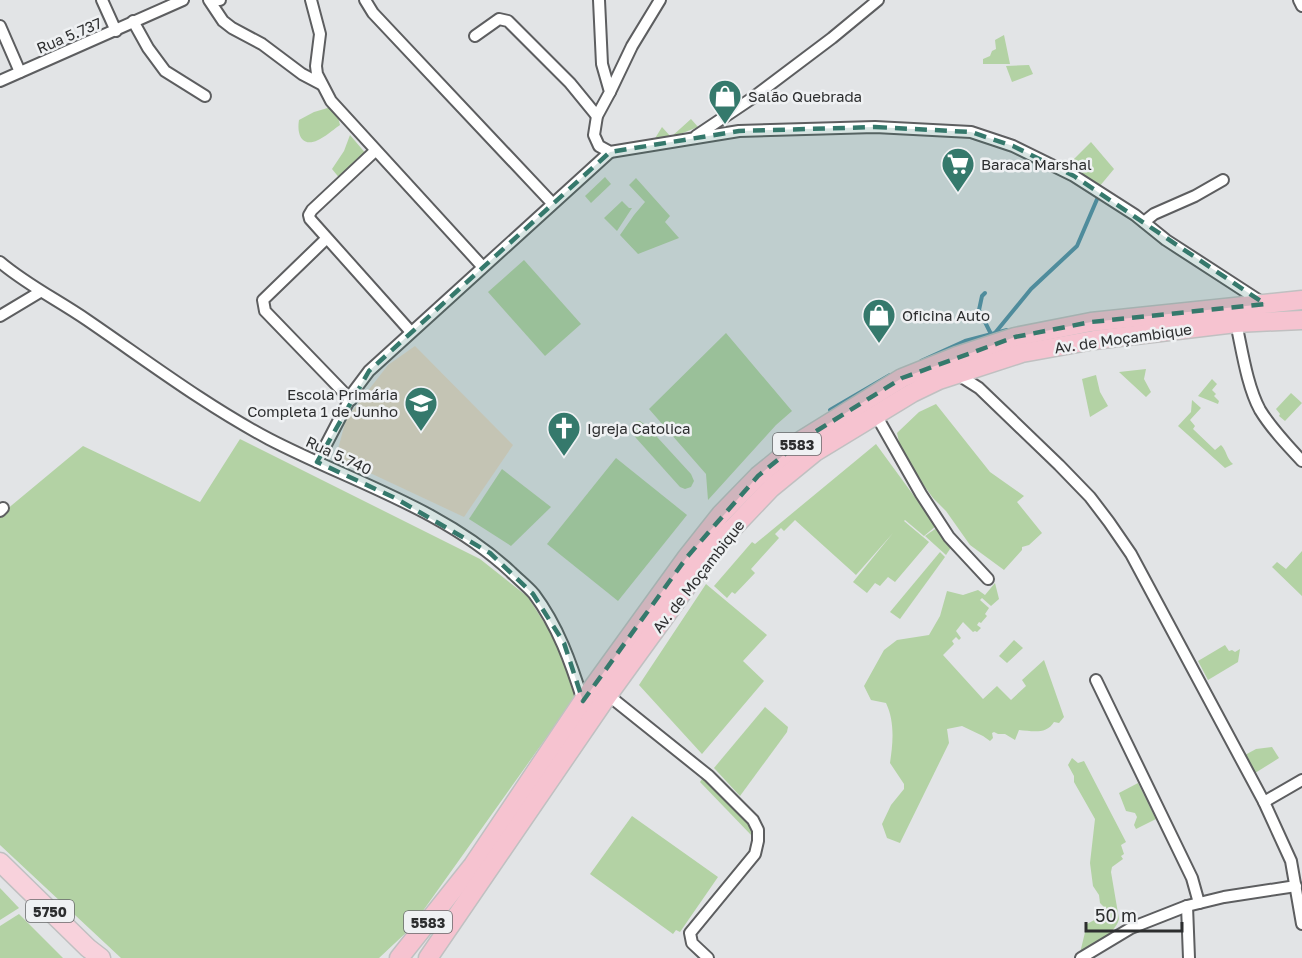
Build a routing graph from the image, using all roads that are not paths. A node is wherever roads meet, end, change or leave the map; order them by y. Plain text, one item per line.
1 (102, 0) edge
2 (183, 0) edge
3 (208, 0) edge
4 (311, 0) edge
5 (365, 0) edge
6 (599, 0) edge
7 (660, 0) edge
8 (878, 0) edge
9 (1299, 0) edge
10 (1302, 6) edge
11 (133, 21) junction
12 (0, 26) edge
13 (116, 31) junction
14 (475, 36) dead end
15 (20, 72) junction
16 (0, 81) edge
17 (322, 84) junction
18 (610, 92) junction
19 (205, 96) dead end
20 (597, 116) junction
21 (693, 138) junction
22 (375, 151) junction
23 (610, 152) junction
24 (1223, 180) dead end
25 (552, 203) junction
26 (1144, 222) junction
27 (326, 239) junction
28 (0, 262) edge
29 (482, 267) junction
30 (40, 292) junction
31 (1302, 300) edge
32 (1265, 304) junction
33 (0, 316) edge
34 (1302, 320) edge
35 (1236, 323) junction
36 (411, 332) junction
37 (957, 373) junction
38 (351, 400) junction
39 (876, 415) junction
40 (1302, 461) edge
41 (317, 462) junction
42 (988, 579) dead end
43 (1096, 680) dead end
44 (608, 695) junction
45 (583, 701) junction
46 (1302, 780) edge
47 (1264, 802) junction
48 (0, 862) edge
49 (1296, 886) junction
50 (1199, 903) junction
51 (1187, 906) junction
52 (1302, 918) edge
53 (91, 955) edge
54 (399, 958) edge
55 (428, 958) edge
56 (708, 958) edge
57 (1081, 958) edge
58 (1189, 958) edge

1 - 13 street
2 - 11 street, Rua 5.737
3 - 17 street
4 - 17 street
5 - 25 street
6 - 18 street
7 - 18 street
8 - 21 street
9 - 10 street
11 - 13 street, Rua 5.737
11 - 19 street
12 - 15 street
13 - 15 street, Rua 5.737
14 - 20 street
15 - 16 street, Rua 5.737
17 - 22 street
18 - 20 street
20 - 23 street
21 - 23 street
21 - 26 street
22 - 27 street
22 - 29 street
23 - 25 street
24 - 26 street
25 - 29 street
26 - 32 street
27 - 36 street
27 - 38 street
28 - 30 street, Rua 5.740
29 - 36 street
30 - 33 street
30 - 41 street, Rua 5.740
31 - 32 highway, Av. de Moçambique / 5583
32 - 45 highway, Av. de Moçambique / 5583
34 - 35 highway, Av. de Moçambique / 5583
35 - 37 highway, Av. de Moçambique / 5583
35 - 40 street
36 - 38 street
37 - 39 highway, Av. de Moçambique / 5583
37 - 47 street
38 - 41 street
39 - 42 street
39 - 44 highway, Av. de Moçambique / 5583
41 - 45 street, Rua 5.740
43 - 50 street
44 - 55 highway, Av. de Moçambique / 5583
44 - 56 street
45 - 54 highway, Av. de Moçambique / 5583
46 - 47 street
47 - 49 street
48 - 53 main road, 5750
49 - 50 street
49 - 52 street
50 - 51 street
51 - 57 street
51 - 58 street

